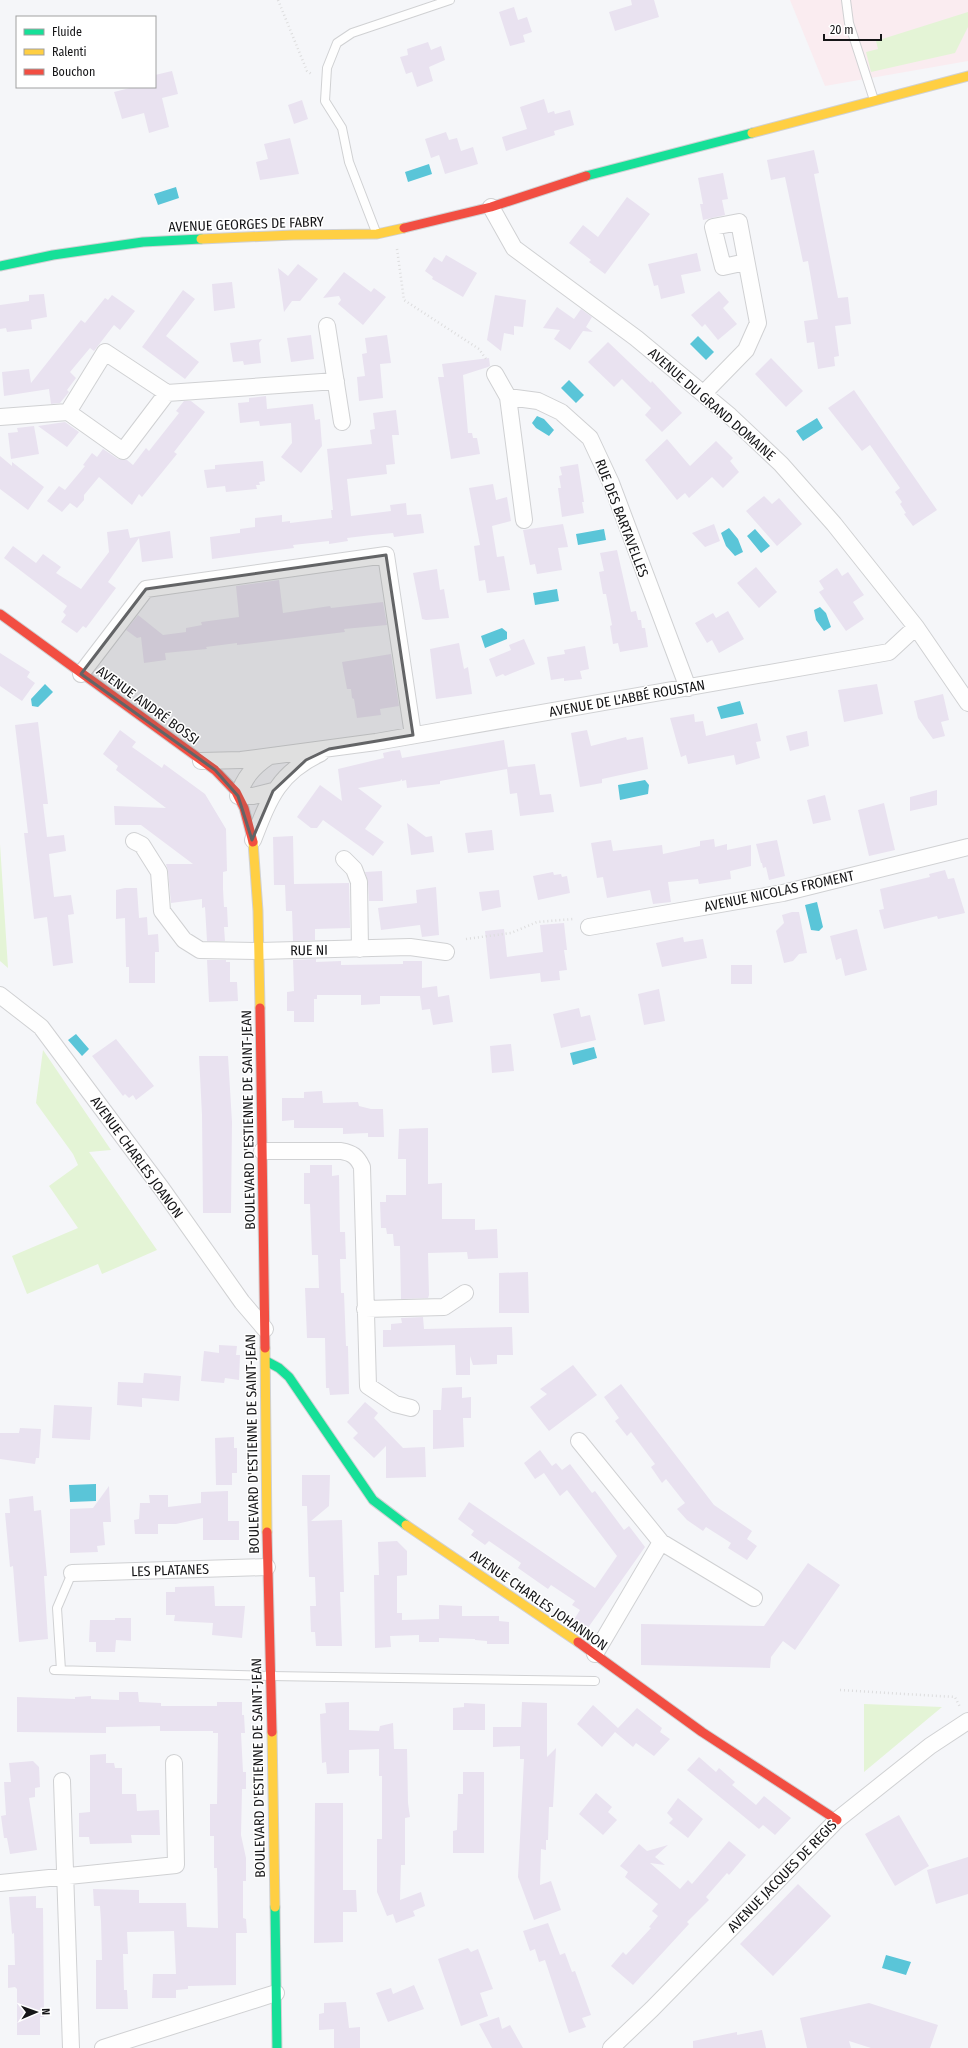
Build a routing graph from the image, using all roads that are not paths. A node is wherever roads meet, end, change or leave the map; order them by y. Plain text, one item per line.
1 (450, 0) edge
2 (846, 0) edge
3 (968, 76) edge
4 (874, 101) junction
5 (491, 207) junction
6 (377, 234) junction
7 (746, 262) dead end
8 (0, 266) edge
9 (327, 326) dead end
10 (495, 374) road end
11 (336, 381) junction
12 (167, 393) junction
13 (704, 393) junction
14 (508, 397) junction
15 (68, 412) junction
16 (0, 417) edge
17 (342, 422) dead end
18 (524, 520) dead end
19 (0, 614) edge
20 (916, 627) junction
21 (81, 674) junction
22 (688, 688) junction
23 (968, 703) edge
24 (414, 734) junction
25 (329, 749) junction
26 (268, 756) junction
27 (201, 761) junction
28 (273, 791) junction
29 (238, 796) junction
30 (252, 840) junction
31 (134, 841) dead end
32 (968, 847) edge
33 (344, 859) dead end
34 (589, 927) road end
35 (360, 949) junction
36 (259, 951) junction
37 (446, 952) dead end
38 (0, 995) edge
39 (262, 1151) junction
40 (465, 1293) dead end
41 (365, 1309) junction
42 (265, 1329) junction
43 (266, 1361) junction
44 (411, 1408) dead end
45 (579, 1441) dead end
46 (661, 1542) junction
47 (268, 1567) junction
48 (72, 1573) joint
49 (754, 1598) dead end
50 (595, 1654) junction
51 (270, 1676) junction
52 (595, 1681) dead end
53 (968, 1721) edge
54 (174, 1763) dead end
55 (62, 1781) dead end
56 (837, 1820) junction
57 (65, 1877) junction
58 (0, 1883) edge
59 (276, 1993) junction
60 (72, 2048) edge
61 (103, 2048) edge
62 (277, 2048) edge
63 (611, 2048) edge

1 - 6 lane
2 - 4 lane
3 - 4 street, AVENUE GEORGES DE FABRY
4 - 5 street, AVENUE GEORGES DE FABRY
5 - 6 street, AVENUE GEORGES DE FABRY
5 - 13 street, AVENUE DU GRAND DOMAINE
6 - 8 street, AVENUE GEORGES DE FABRY
7 - 13 street
9 - 11 street
10 - 14 street
11 - 12 street
11 - 17 street
12 - 15 street
12 - 15 street
13 - 20 street, AVENUE DU GRAND DOMAINE
14 - 18 street
14 - 22 street, RUE DES BARTAVELLES
15 - 16 street
19 - 21 street, AVENUE ANDRÉ BOSSI
20 - 22 street, AVENUE DE L'ABBÉ ROUSTAN
20 - 23 street, AVENUE DU GRAND DOMAINE
21 - 24 street
21 - 27 street, AVENUE ANDRÉ BOSSI
22 - 24 street, AVENUE DE L'ABBÉ ROUSTAN
24 - 25 street, AVENUE DE L'ABBÉ ROUSTAN
25 - 26 street, AVENUE DE L'ABBÉ ROUSTAN
25 - 28 street, AVENUE DE L'ABBÉ ROUSTAN
26 - 27 street, AVENUE DE L'ABBÉ ROUSTAN
26 - 29 street
27 - 29 street, AVENUE ANDRÉ BOSSI
28 - 29 street
28 - 30 street, AVENUE DE L'ABBÉ ROUSTAN
29 - 30 street, AVENUE ANDRÉ BOSSI
30 - 36 street, BOULEVARD D'ESTIENNE DE SAINT-JEAN
31 - 36 street, RUE NI
32 - 34 street, AVENUE NICOLAS FROMENT
33 - 35 street
35 - 36 street, RUE NI
35 - 37 street, RUE NI
36 - 39 street, BOULEVARD D'ESTIENNE DE SAINT-JEAN
38 - 42 street, AVENUE CHARLES JOANON
39 - 41 street
39 - 42 street, BOULEVARD D'ESTIENNE DE SAINT-JEAN
40 - 41 street
41 - 44 street
42 - 43 street, BOULEVARD D'ESTIENNE DE SAINT-JEAN
43 - 47 street, BOULEVARD D'ESTIENNE DE SAINT-JEAN
43 - 50 street, AVENUE CHARLES JOHANNON
45 - 46 street
46 - 49 street
46 - 50 street
47 - 48 street, LES PLATANES
47 - 51 street, BOULEVARD D'ESTIENNE DE SAINT-JEAN
48 - 51 lane
50 - 56 street, AVENUE CHARLES JOHANNON
51 - 52 lane
51 - 59 street, BOULEVARD D'ESTIENNE DE SAINT-JEAN
53 - 56 street, AVENUE JACQUES DE REGIS
54 - 57 street
55 - 57 street
56 - 63 street, AVENUE JACQUES DE REGIS
57 - 58 street
57 - 60 street
59 - 61 street
59 - 62 street, BOULEVARD D'ESTIENNE DE SAINT-JEAN

